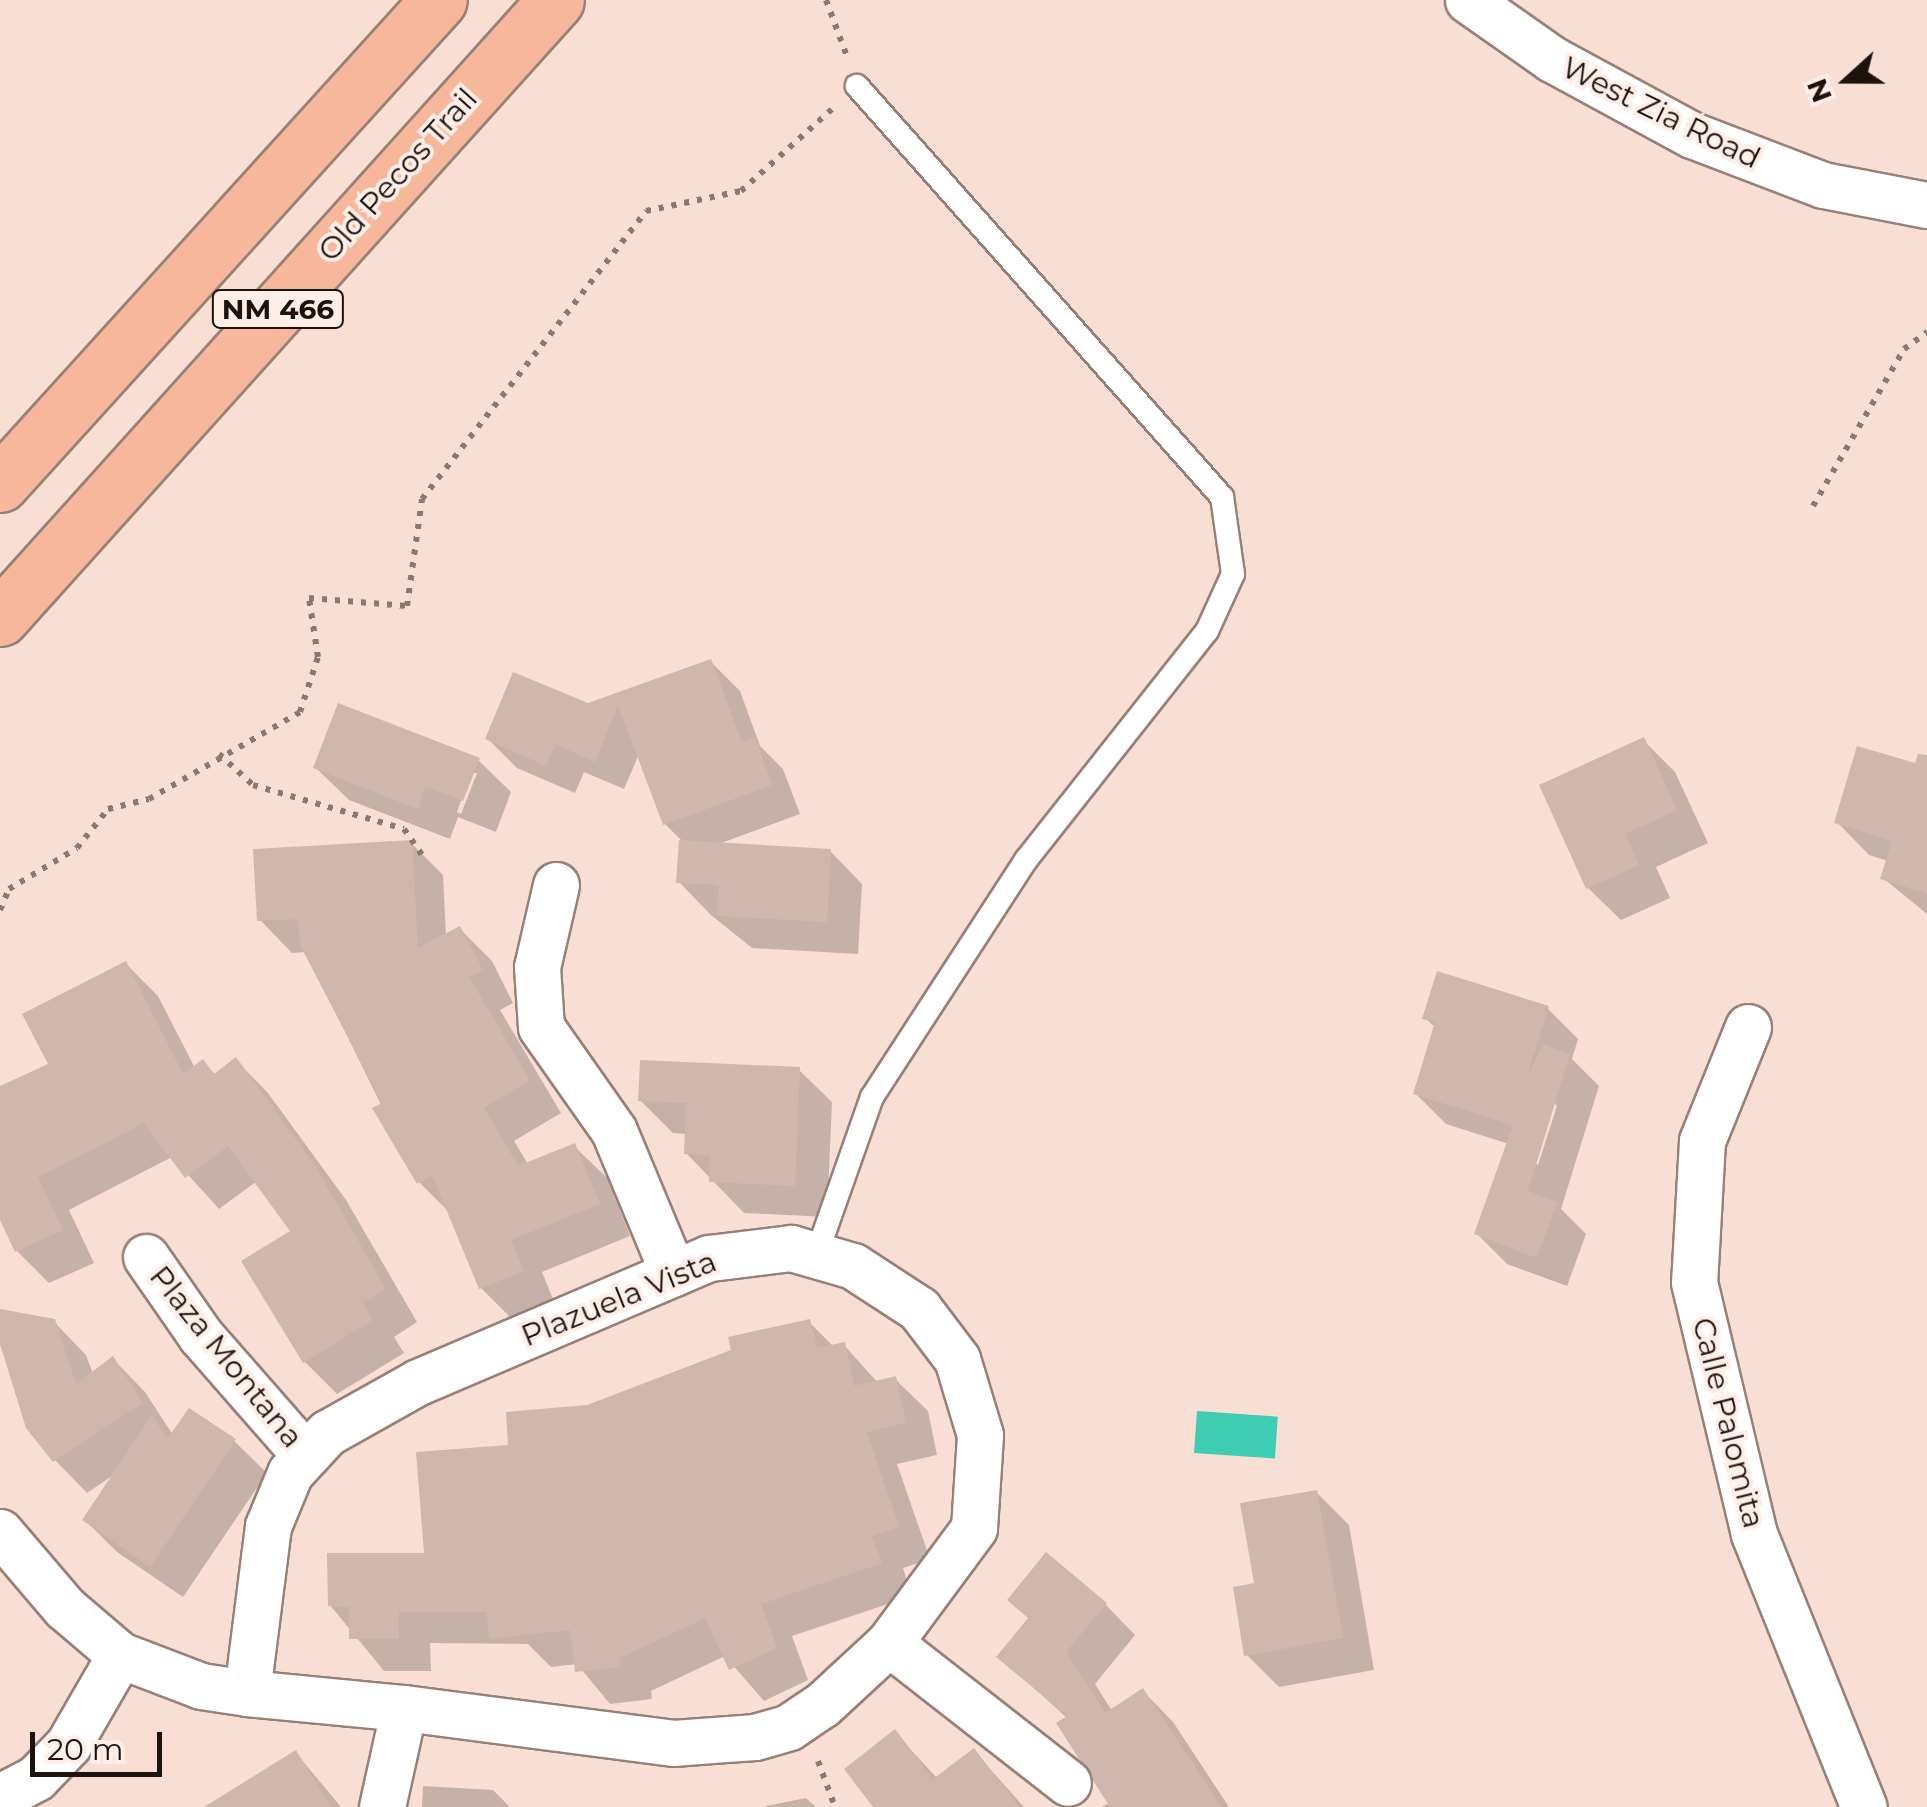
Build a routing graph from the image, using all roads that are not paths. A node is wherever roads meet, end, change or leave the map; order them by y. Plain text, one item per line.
1 (438, 0) edge
2 (556, 0) edge
3 (1468, 0) edge
4 (858, 86) road end
5 (1927, 205) edge
6 (0, 484) edge
7 (0, 618) edge
8 (556, 885) dead end
9 (1748, 1027) dead end
10 (817, 1253) junction
11 (146, 1258) dead end
12 (673, 1273) junction
13 (306, 1456) junction
14 (0, 1532) edge
15 (889, 1643) junction
16 (120, 1655) junction
17 (247, 1693) junction
18 (404, 1708) junction
19 (1068, 1783) dead end
20 (0, 1798) edge
21 (382, 1807) edge
22 (1864, 1807) edge

1 - 6 main road, NM 466
2 - 7 main road, Old Pecos Trail / NM 466
3 - 5 street, West Zia Road
4 - 10 lane
8 - 12 street
9 - 22 street, Calle Palomita
10 - 12 street, Plazuela Vista
10 - 15 street, Plazuela Vista
11 - 13 street, Plaza Montana
12 - 13 street, Plazuela Vista
13 - 17 street, Plazuela Vista
14 - 16 street, Plazuela Vista
15 - 18 street, Plazuela Vista
15 - 19 street
16 - 17 street, Plazuela Vista
16 - 20 street
17 - 18 street, Plazuela Vista
18 - 21 street

